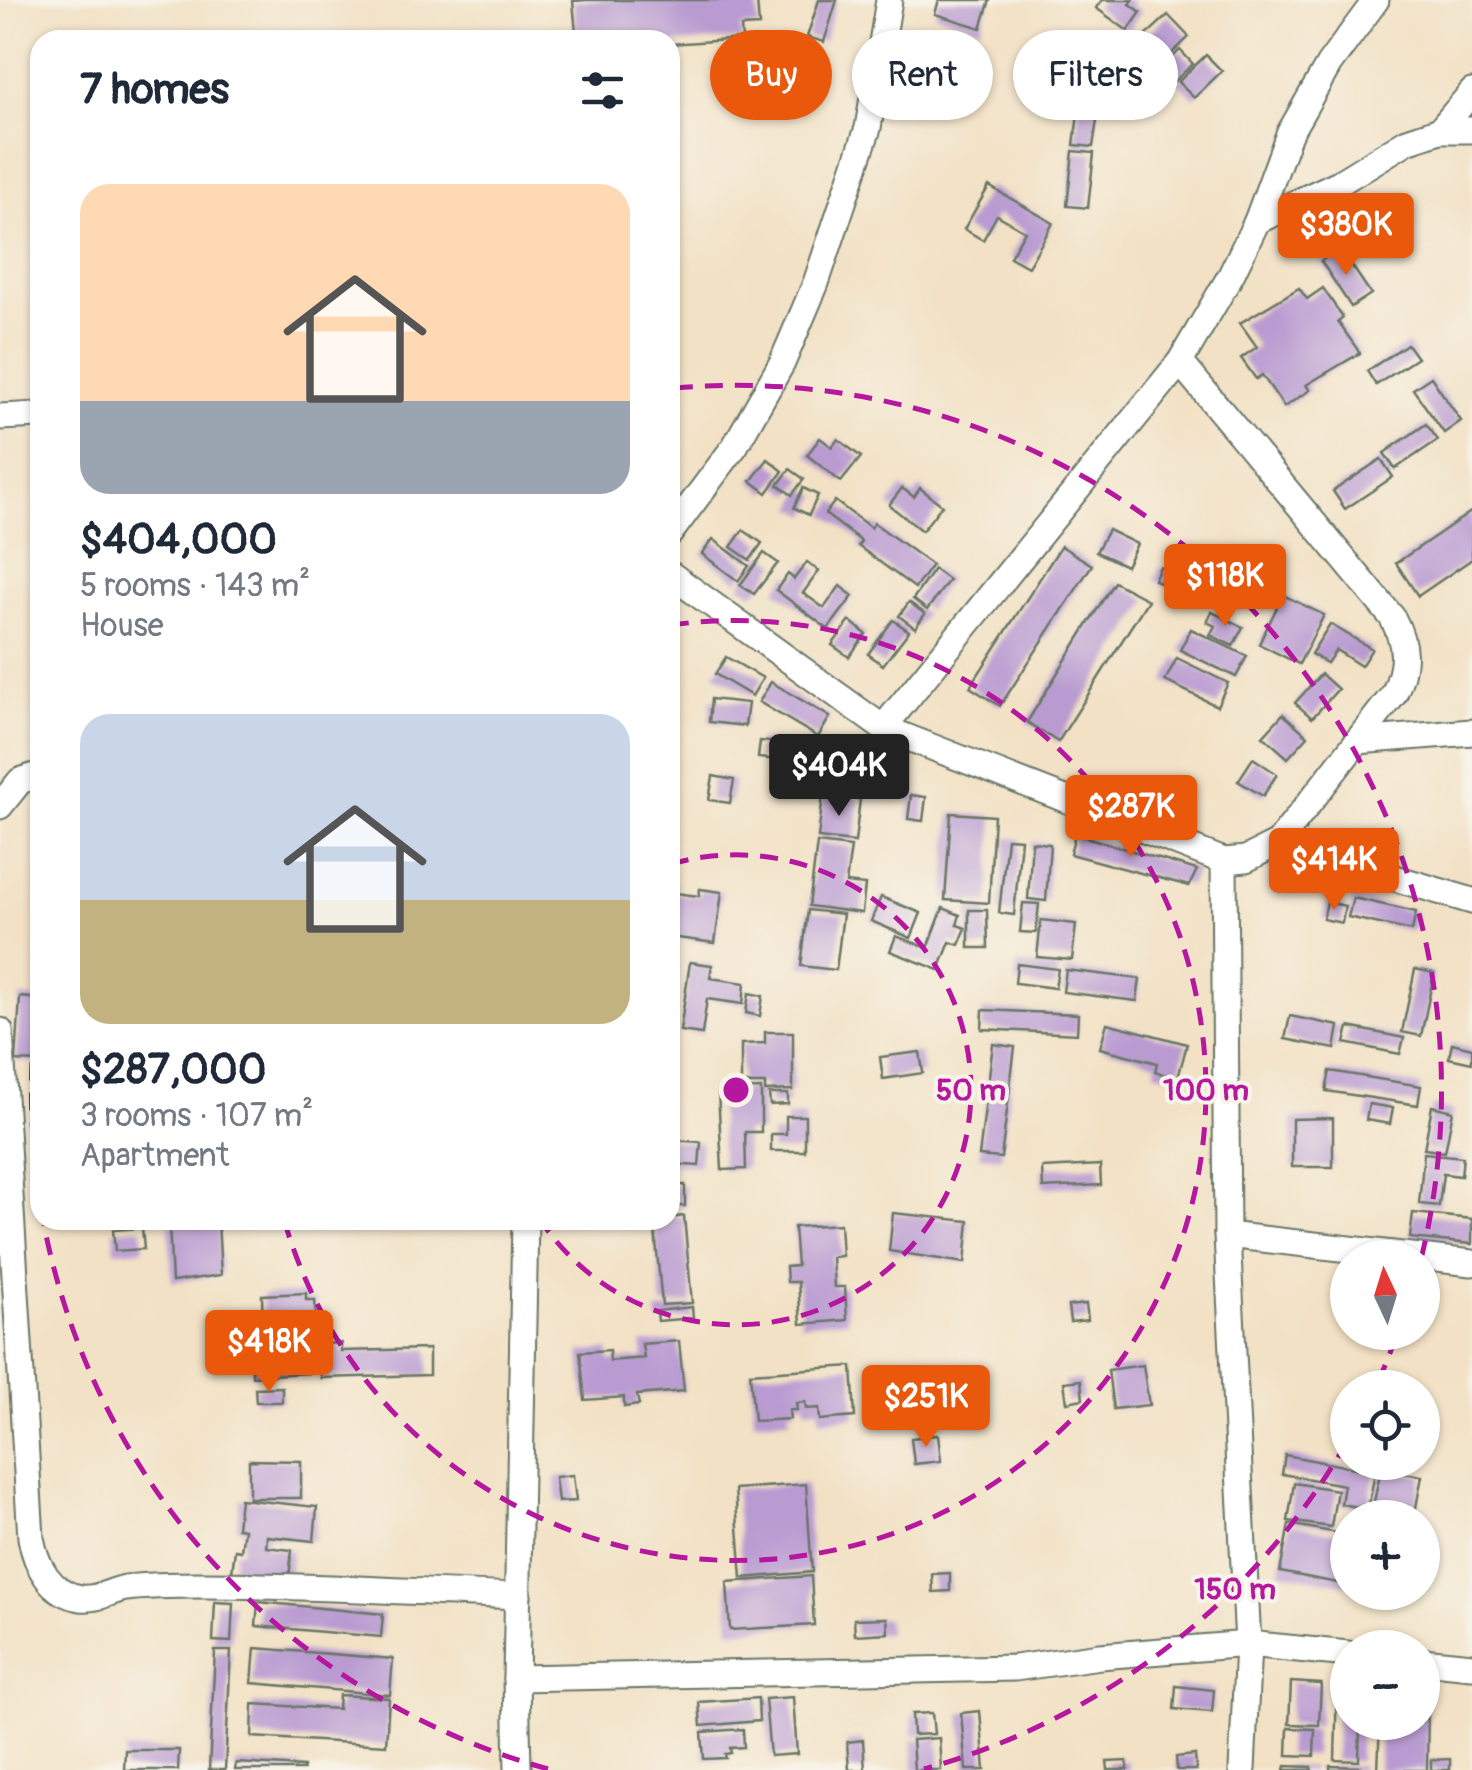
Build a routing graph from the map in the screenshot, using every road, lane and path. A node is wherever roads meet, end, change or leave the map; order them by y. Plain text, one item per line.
1 (889, 0) edge
2 (1376, 0) edge
3 (1472, 92) edge
4 (1440, 130) junction
5 (1472, 130) edge
6 (1257, 221) junction
7 (1180, 362) junction
8 (30, 416) edge
9 (0, 417) edge
10 (680, 520) edge
11 (680, 581) edge
12 (883, 728) junction
13 (1472, 732) edge
14 (1358, 741) junction
15 (30, 778) edge
16 (0, 806) edge
17 (1278, 843) junction
18 (1224, 860) junction
19 (1472, 901) edge
20 (0, 1032) edge
21 (526, 1230) edge
22 (1226, 1235) junction
23 (1472, 1263) edge
24 (518, 1596) junction
25 (1248, 1644) junction
26 (1330, 1652) edge
27 (1440, 1663) edge
28 (1472, 1666) edge
29 (516, 1678) junction
30 (518, 1770) edge
31 (1242, 1770) edge

1 - 10 street
2 - 6 street
3 - 4 street
4 - 5 street
4 - 6 street
6 - 7 street
7 - 12 street
7 - 14 street
8 - 9 street
11 - 12 street
12 - 18 street
13 - 14 street
14 - 17 street
15 - 16 street
17 - 18 street
17 - 19 street
18 - 22 street
20 - 24 street
21 - 24 street
22 - 23 street
22 - 25 street
24 - 29 street
25 - 26 street
25 - 29 street
25 - 31 street
27 - 28 street
29 - 30 street

